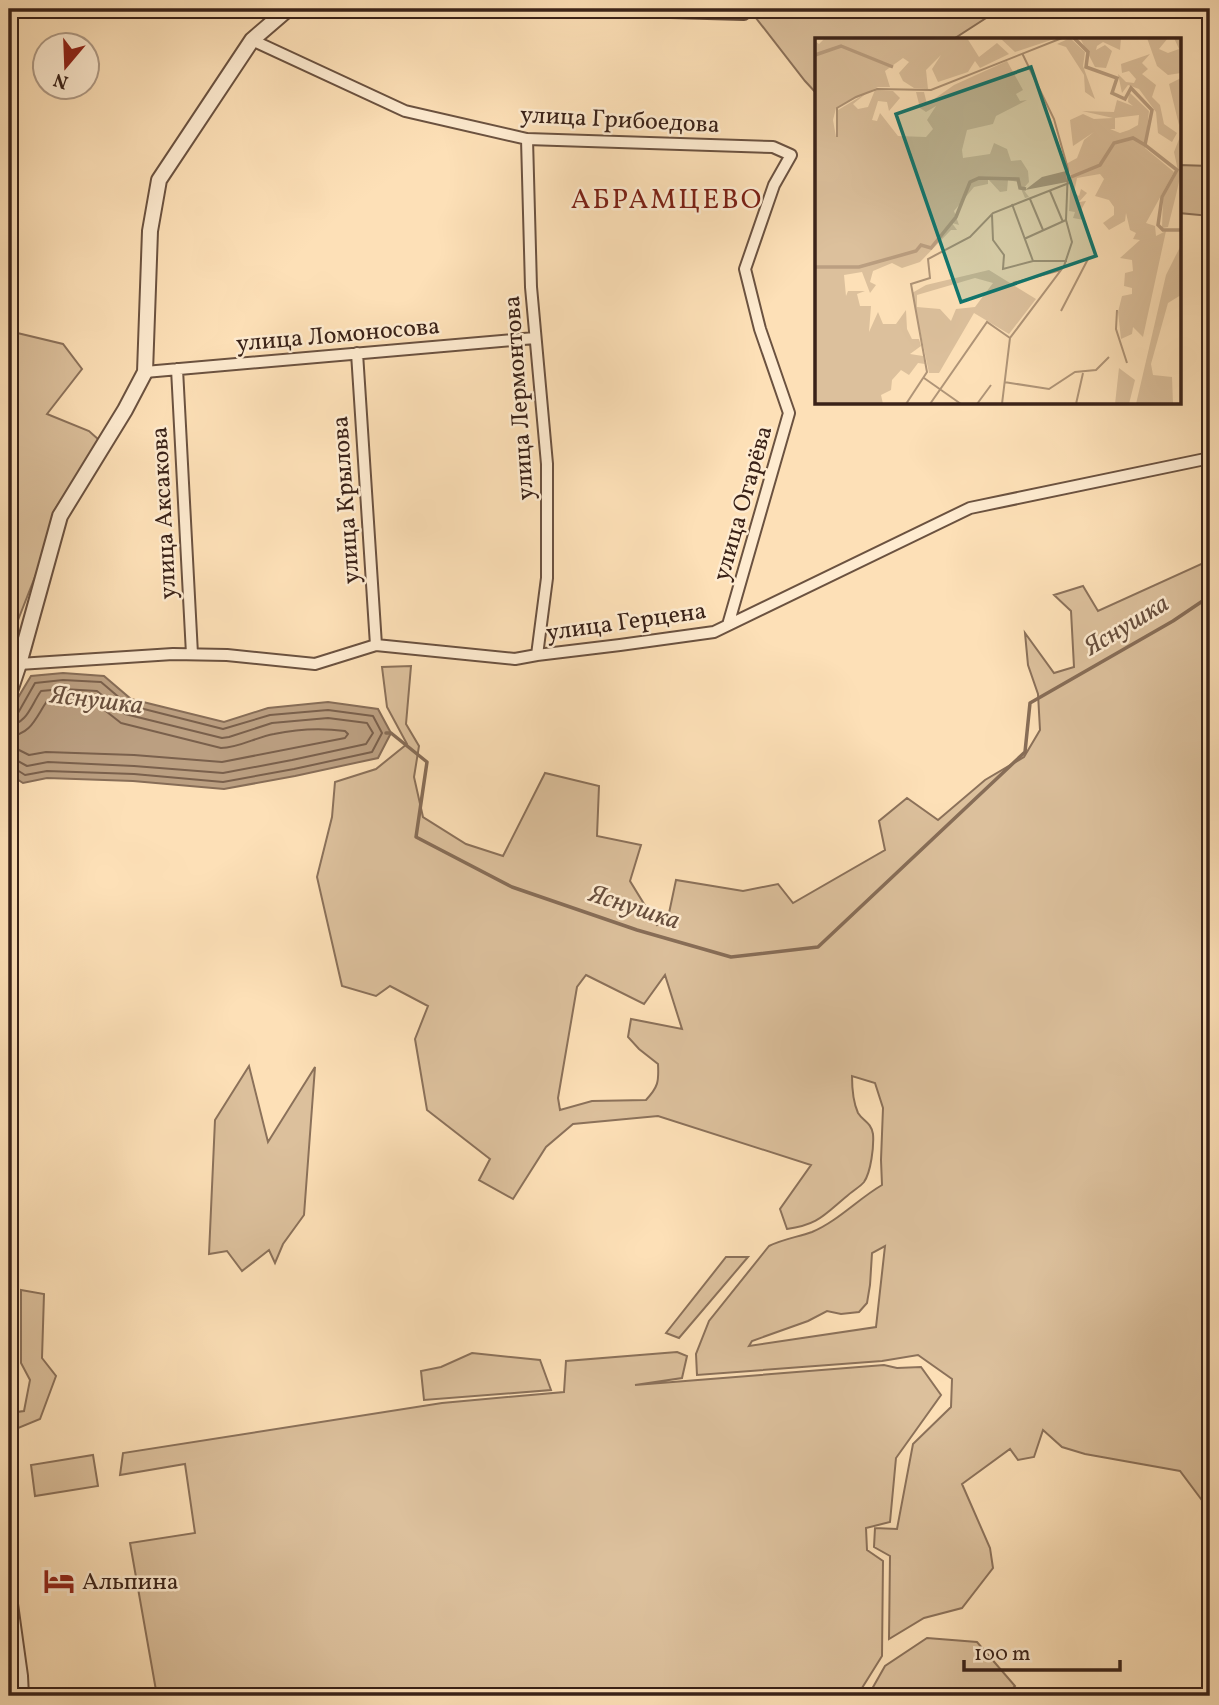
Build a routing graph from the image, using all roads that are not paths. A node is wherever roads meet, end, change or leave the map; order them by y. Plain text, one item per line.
1 (288, 9) edge
2 (561, 9) edge
3 (744, 14) dead end
4 (252, 40) junction
5 (527, 138) junction
6 (791, 156) joint
7 (535, 338) junction
8 (356, 353) junction
9 (177, 369) junction
10 (145, 372) junction
11 (1210, 458) edge
12 (728, 625) junction
13 (376, 645) junction
14 (192, 654) junction
15 (537, 655) junction
16 (19, 664) junction
17 (9, 694) edge
18 (9, 1597) edge
19 (22, 1696) edge

1 - 4 street
2 - 3 street
4 - 5 street, улица Грибоедова
4 - 10 street
5 - 6 street, улица Грибоедова
5 - 7 street, улица Лермонтова
6 - 12 street, улица Огарёва
7 - 8 street, улица Ломоносова
7 - 15 street, улица Лермонтова
8 - 9 street, улица Ломоносова
8 - 13 street, улица Крылова
9 - 10 street, улица Ломоносова
9 - 14 street, улица Аксакова
10 - 16 street
11 - 12 street, улица Герцена
12 - 15 street, улица Герцена
13 - 14 street, улица Герцена
13 - 15 street, улица Герцена
14 - 16 street, улица Герцена
16 - 17 street
18 - 19 street

